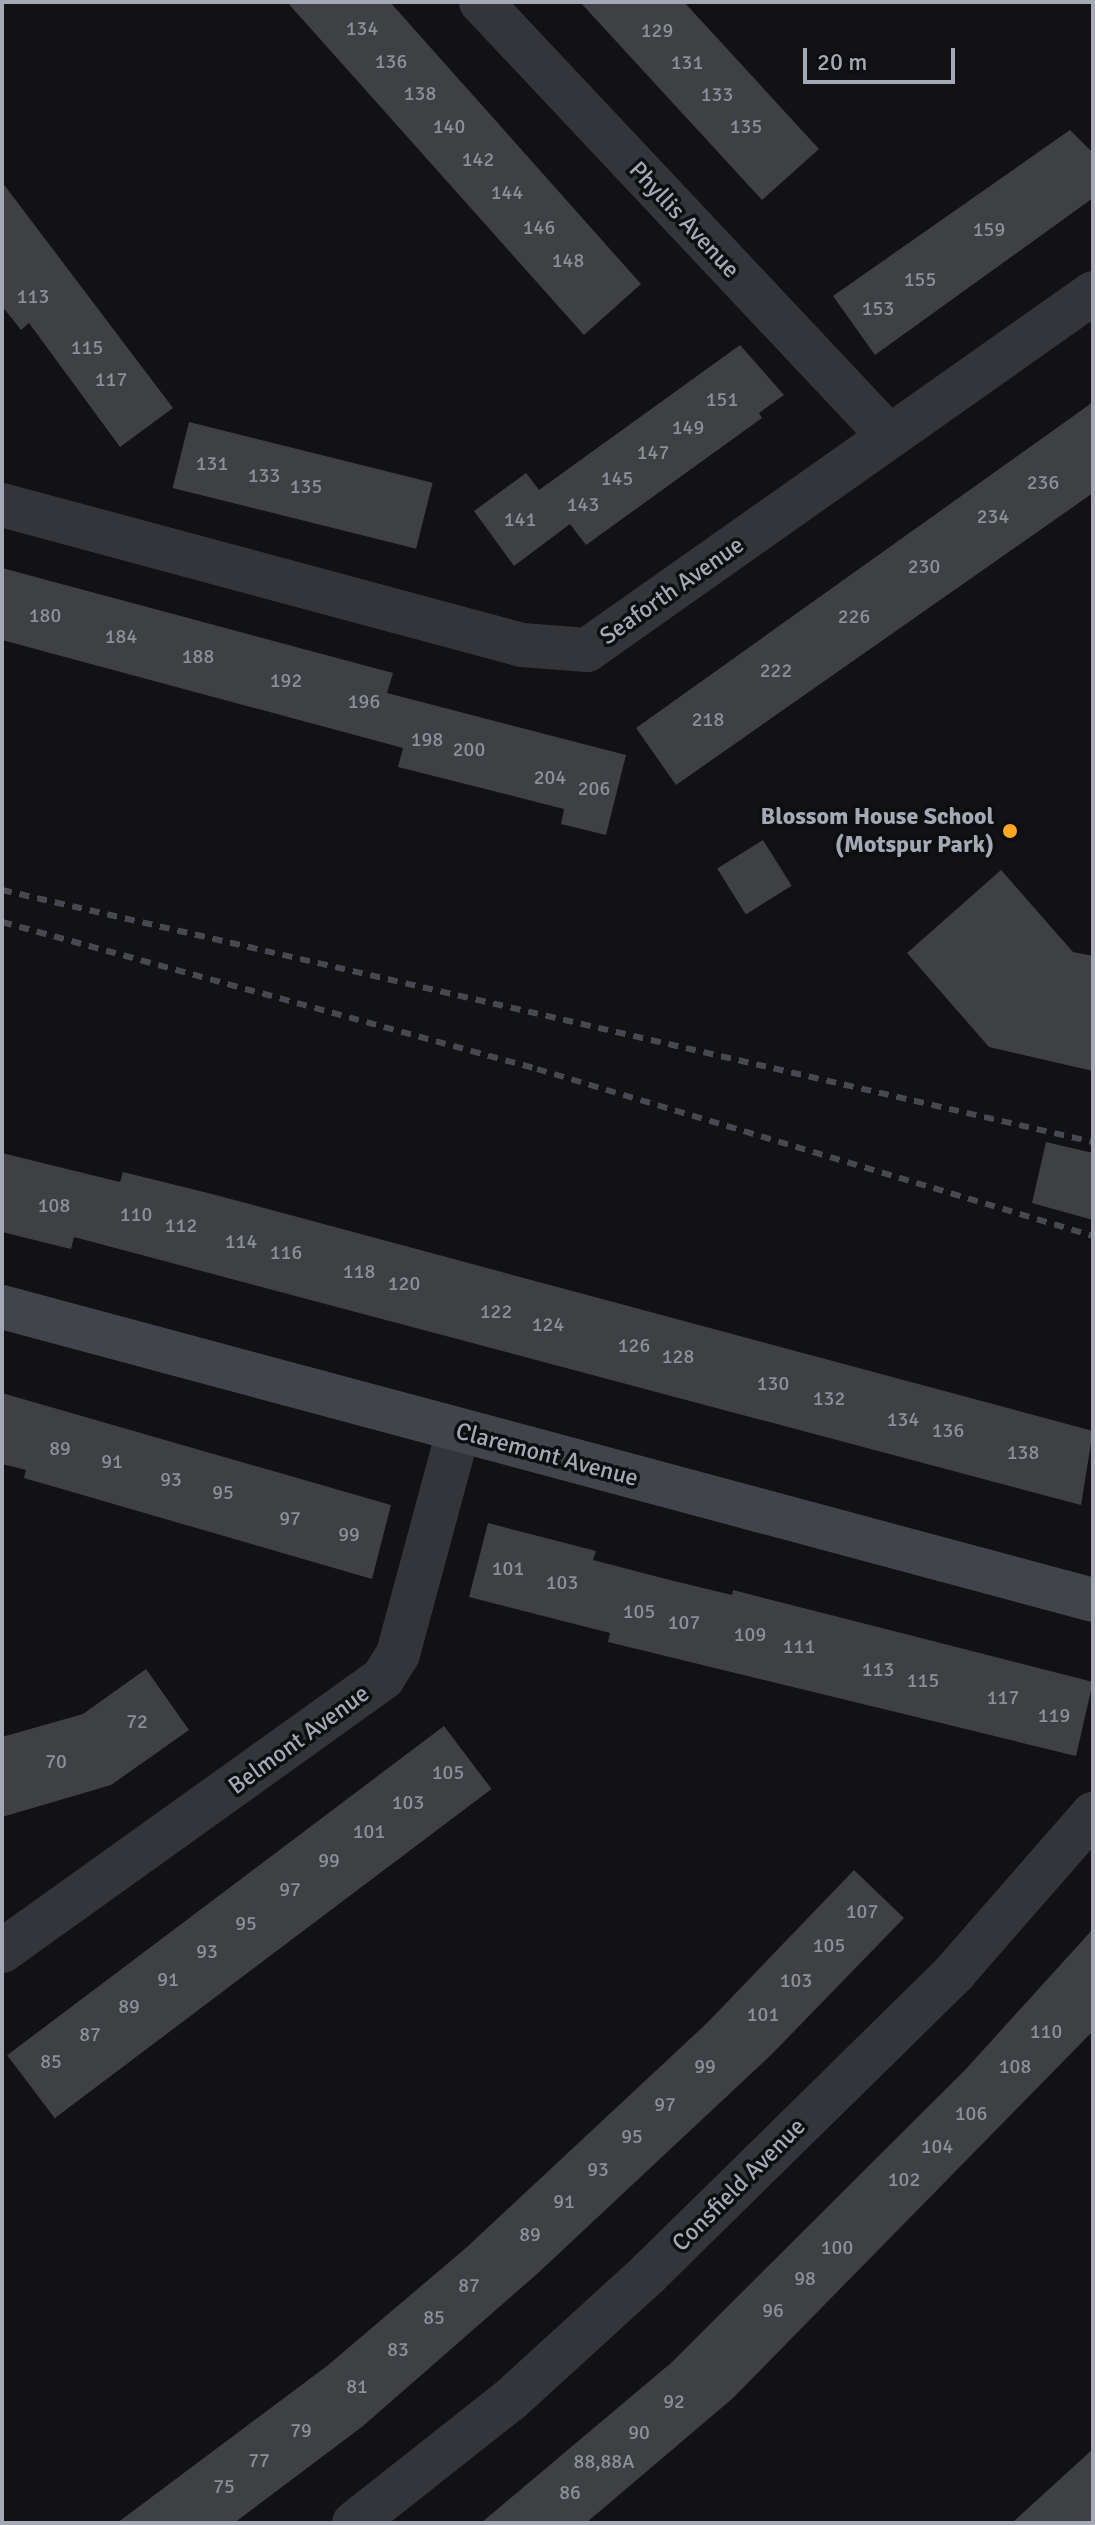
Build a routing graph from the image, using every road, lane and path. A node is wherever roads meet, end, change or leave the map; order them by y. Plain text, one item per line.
1 (481, 2) edge
2 (1093, 293) edge
3 (889, 436) junction
4 (2, 505) edge
5 (2, 1307) edge
6 (458, 1431) junction
7 (1093, 1600) edge
8 (1093, 1814) edge
9 (7, 1941) edge
10 (354, 2523) edge

1 - 3 street, Phyllis Avenue
2 - 3 street, Seaforth Avenue
3 - 4 street, Seaforth Avenue
5 - 6 street, Claremont Avenue
6 - 7 street, Claremont Avenue
6 - 9 street, Belmont Avenue
8 - 10 street, Consfield Avenue

